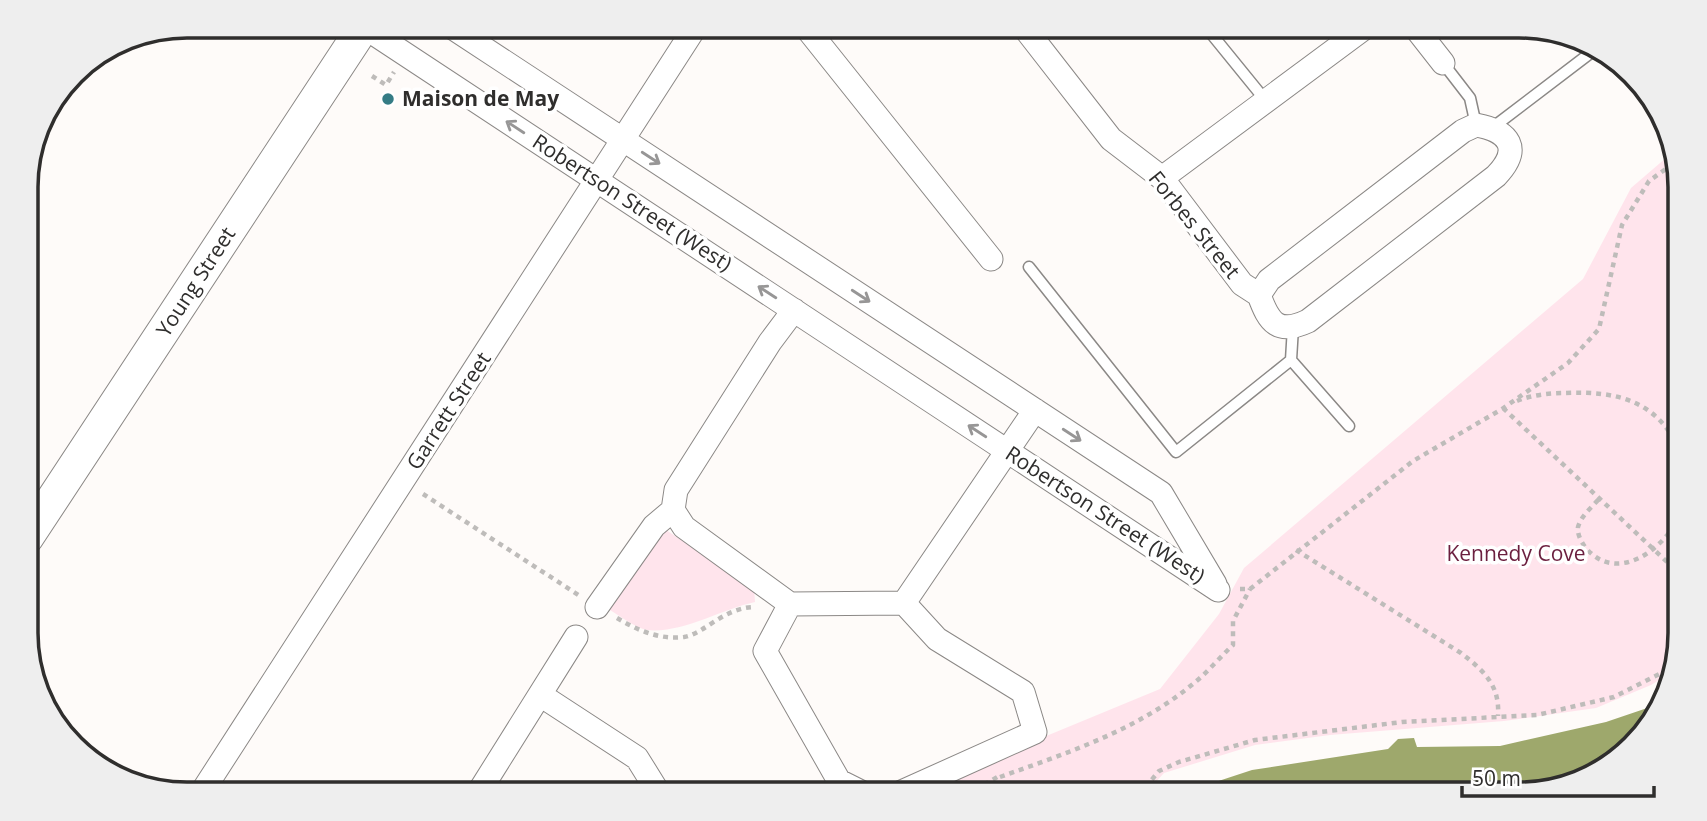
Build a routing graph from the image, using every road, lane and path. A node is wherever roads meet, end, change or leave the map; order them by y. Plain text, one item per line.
1 (1033, 38) edge
2 (1215, 38) edge
3 (1351, 38) edge
4 (1423, 38) edge
5 (356, 39) edge
6 (382, 39) edge
7 (470, 39) edge
8 (688, 39) edge
9 (816, 39) edge
10 (1587, 55) edge
11 (1443, 63) joint
12 (398, 65) dead end
13 (372, 76) dead end
14 (1266, 101) junction
15 (1484, 126) junction
16 (624, 140) junction
17 (1667, 168) edge
18 (1162, 178) junction
19 (597, 181) junction
20 (991, 259) dead end
21 (1029, 267) dead end
22 (1259, 295) junction
23 (794, 310) junction
24 (1293, 327) junction
25 (1292, 360) junction
26 (1502, 409) junction
27 (1035, 410) junction
28 (1349, 426) dead end
29 (1668, 428) edge
30 (1009, 452) junction
31 (1598, 500) junction
32 (673, 510) junction
33 (38, 521) edge
34 (1668, 536) edge
35 (1296, 550) junction
36 (1653, 551) junction
37 (1668, 564) edge
38 (1250, 589) junction
39 (1218, 590) junction
40 (904, 603) junction
41 (790, 604) junction
42 (597, 607) dead end
43 (576, 637) dead end
44 (1663, 672) edge
45 (542, 696) junction
46 (1498, 716) junction
47 (1000, 777) dead end
48 (921, 782) edge
49 (1149, 782) edge
50 (208, 783) edge
51 (485, 783) edge
52 (652, 783) edge
53 (842, 783) edge

1 - 18 street, Forbes Street
2 - 14 lane
3 - 14 street
4 - 11 street
5 - 33 main road, Young Street
19 -> 6 street, Robertson Street (West)
7 - 16 street, Robertson Street (West)
8 - 16 street, Garrett Street
9 - 20 street
10 - 15 lane
11 - 15 lane
12 - 13 path
14 - 18 street
15 - 22 street
15 - 24 street
16 - 19 street, Garrett Street
16 -> 27 street, Robertson Street (West)
17 - 26 path
18 - 22 street, Forbes Street
23 -> 19 street, Robertson Street (West)
19 - 50 street, Garrett Street
21 - 25 lane
22 - 24 street, Forbes Street
30 -> 23 street, Robertson Street (West)
23 - 32 street
24 - 25 lane
25 - 28 lane
26 - 29 path
26 - 31 path
26 - 35 path
27 - 30 street
27 -> 39 street, Robertson Street (West)
30 - 39 street, Robertson Street (West)
30 - 40 street
31 - 36 path
31 - 36 path
32 - 41 street
32 - 42 street
34 - 36 path
35 - 38 path
35 - 46 path
36 - 37 path
38 - 39 path
38 - 47 path
40 - 41 street
40 - 48 street
41 - 53 street
43 - 45 street
44 - 46 path
45 - 51 street
45 - 52 street
46 - 49 path

